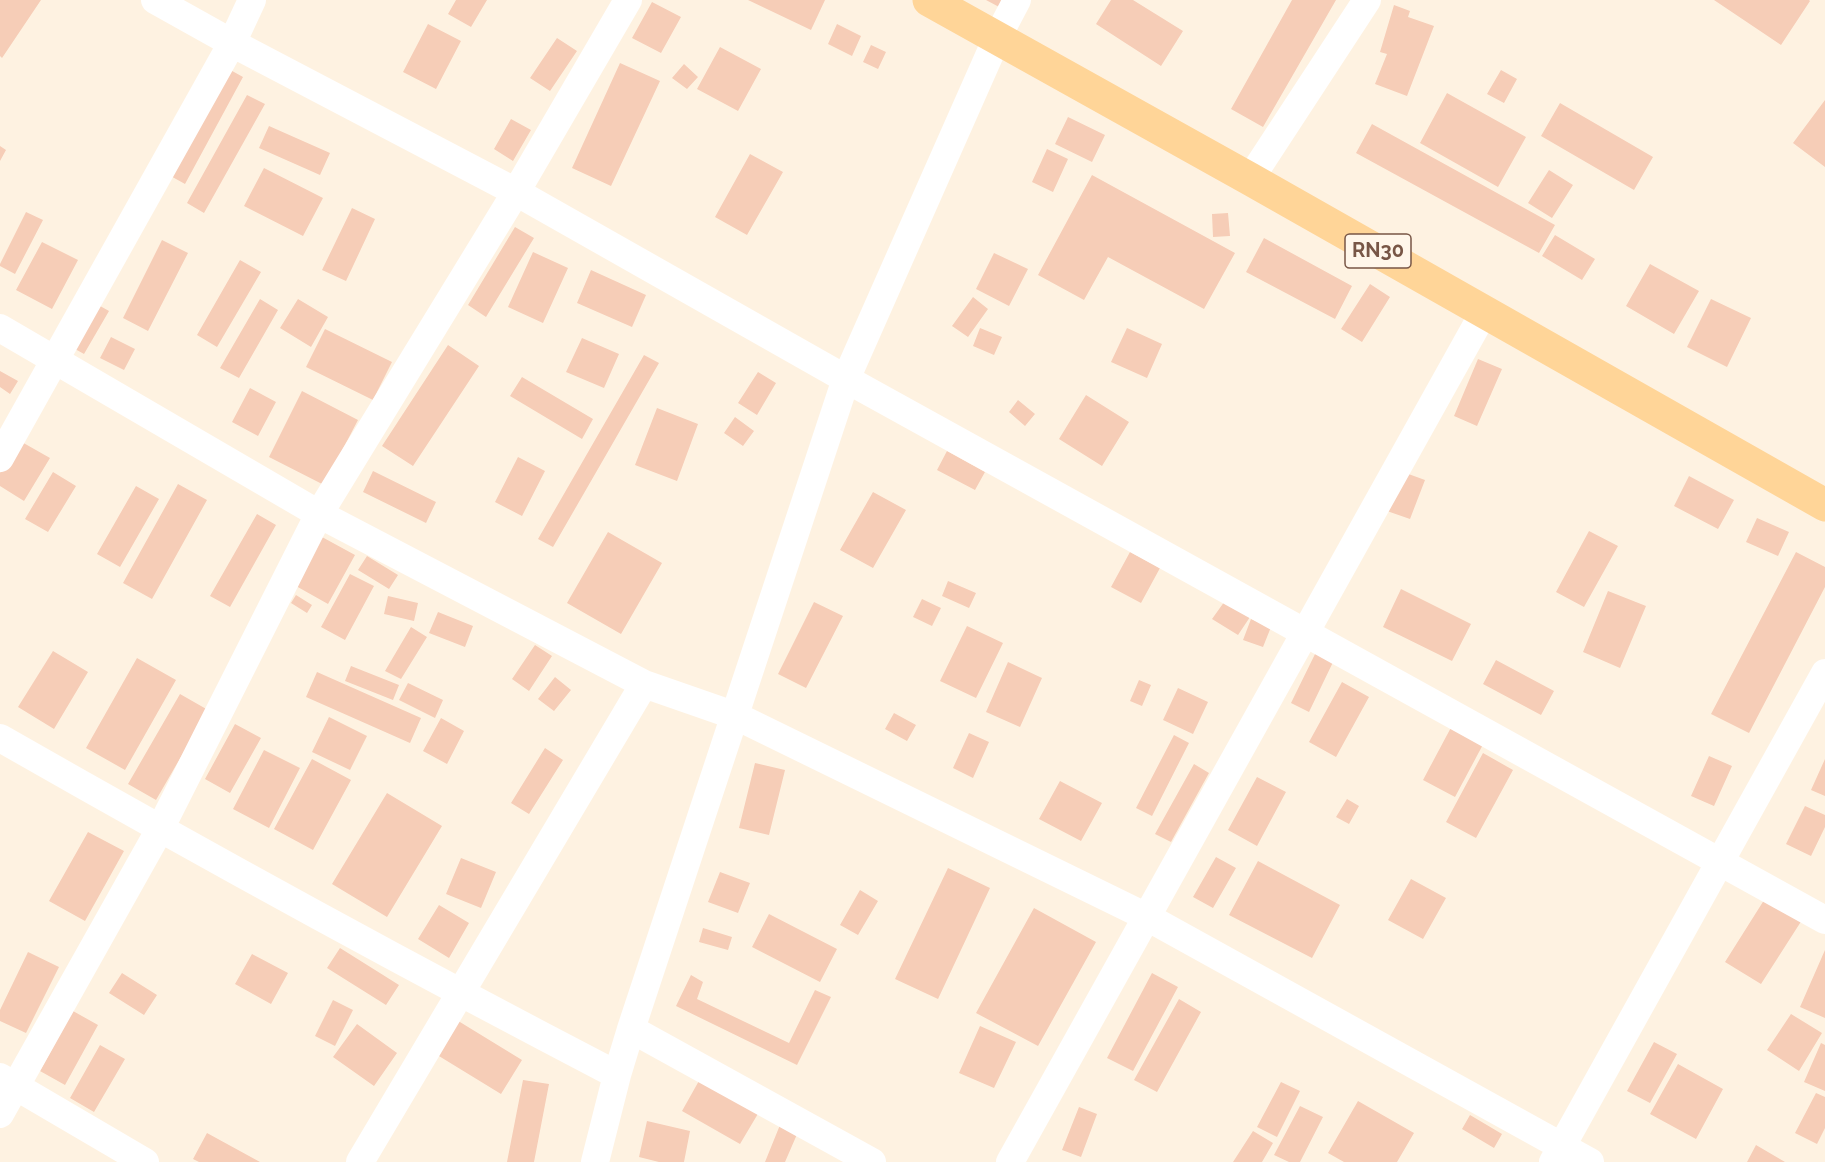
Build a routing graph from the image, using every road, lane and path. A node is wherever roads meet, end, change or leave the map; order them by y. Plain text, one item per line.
1 (155, 0) edge
2 (252, 0) edge
3 (628, 0) edge
4 (928, 0) edge
5 (1017, 0) edge
6 (1367, 0) edge
7 (997, 38) junction
8 (232, 43) junction
9 (1250, 178) junction
10 (516, 192) junction
11 (1484, 312) junction
12 (0, 328) edge
13 (55, 362) junction
14 (846, 380) junction
15 (0, 458) edge
16 (1825, 505) edge
17 (318, 514) junction
18 (1305, 632) junction
19 (1825, 674) edge
20 (644, 684) junction
21 (736, 716) junction
22 (0, 738) edge
23 (160, 829) junction
24 (1720, 861) junction
25 (1146, 917) junction
26 (1825, 920) edge
27 (459, 993) junction
28 (631, 1029) junction
29 (617, 1075) junction
30 (8, 1081) edge
31 (0, 1114) edge
32 (1557, 1154) edge
33 (145, 1162) edge
34 (360, 1162) edge
35 (595, 1162) edge
36 (872, 1162) edge
37 (1010, 1162) edge
38 (1590, 1162) edge

1 - 8 street
2 - 8 street
3 - 10 street
4 - 7 main road, RN30
5 - 7 street
6 - 9 street
7 - 9 main road, RN30
7 - 14 street
8 - 10 street
8 - 13 street
9 - 11 main road, RN30
10 - 14 street
10 - 17 street
11 - 16 main road, RN30
11 - 18 street
12 - 13 street
13 - 15 street
13 - 17 street
14 - 18 street
14 - 21 street
17 - 20 street
17 - 23 street
18 - 24 street
18 - 25 street
19 - 24 street
20 - 21 street
20 - 27 street
21 - 25 street
21 - 28 street
22 - 23 street
23 - 27 street
23 - 30 street
24 - 26 street
24 - 32 street
25 - 32 street
25 - 37 street
27 - 29 street
27 - 34 street
28 - 29 street
28 - 36 street
29 - 35 street
30 - 31 street
30 - 33 street
32 - 38 street

